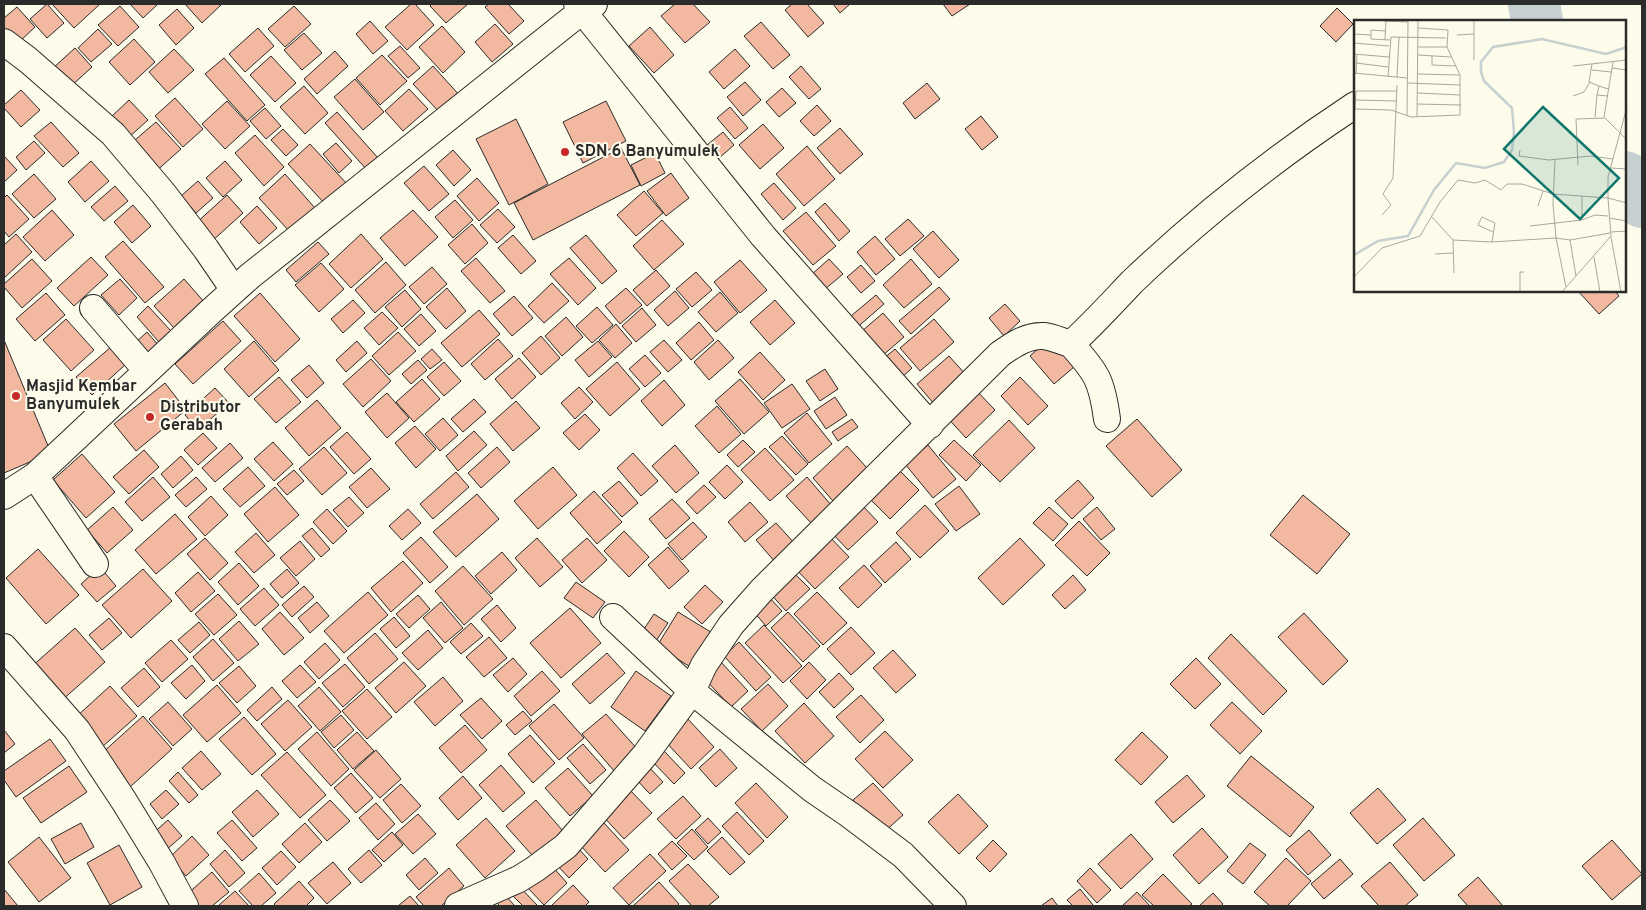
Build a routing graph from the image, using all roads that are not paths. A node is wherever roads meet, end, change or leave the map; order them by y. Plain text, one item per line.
1 (584, 6) edge
2 (4, 42) edge
3 (1354, 106) edge
4 (234, 290) junction
5 (92, 308) dead end
6 (1071, 344) junction
7 (147, 371) junction
8 (1107, 419) dead end
9 (930, 425) junction
10 (35, 476) junction
11 (4, 496) edge
12 (95, 564) dead end
13 (613, 618) dead end
14 (4, 648) edge
15 (692, 690) junction
16 (185, 906) edge
17 (458, 906) edge
18 (953, 906) edge

1 - 4 street
1 - 9 street
2 - 4 street
3 - 6 street
4 - 7 street
5 - 7 street
6 - 8 street
6 - 9 street
7 - 10 street
9 - 15 street
10 - 11 street
10 - 12 street
13 - 15 street
14 - 16 street
15 - 17 street
15 - 18 street

